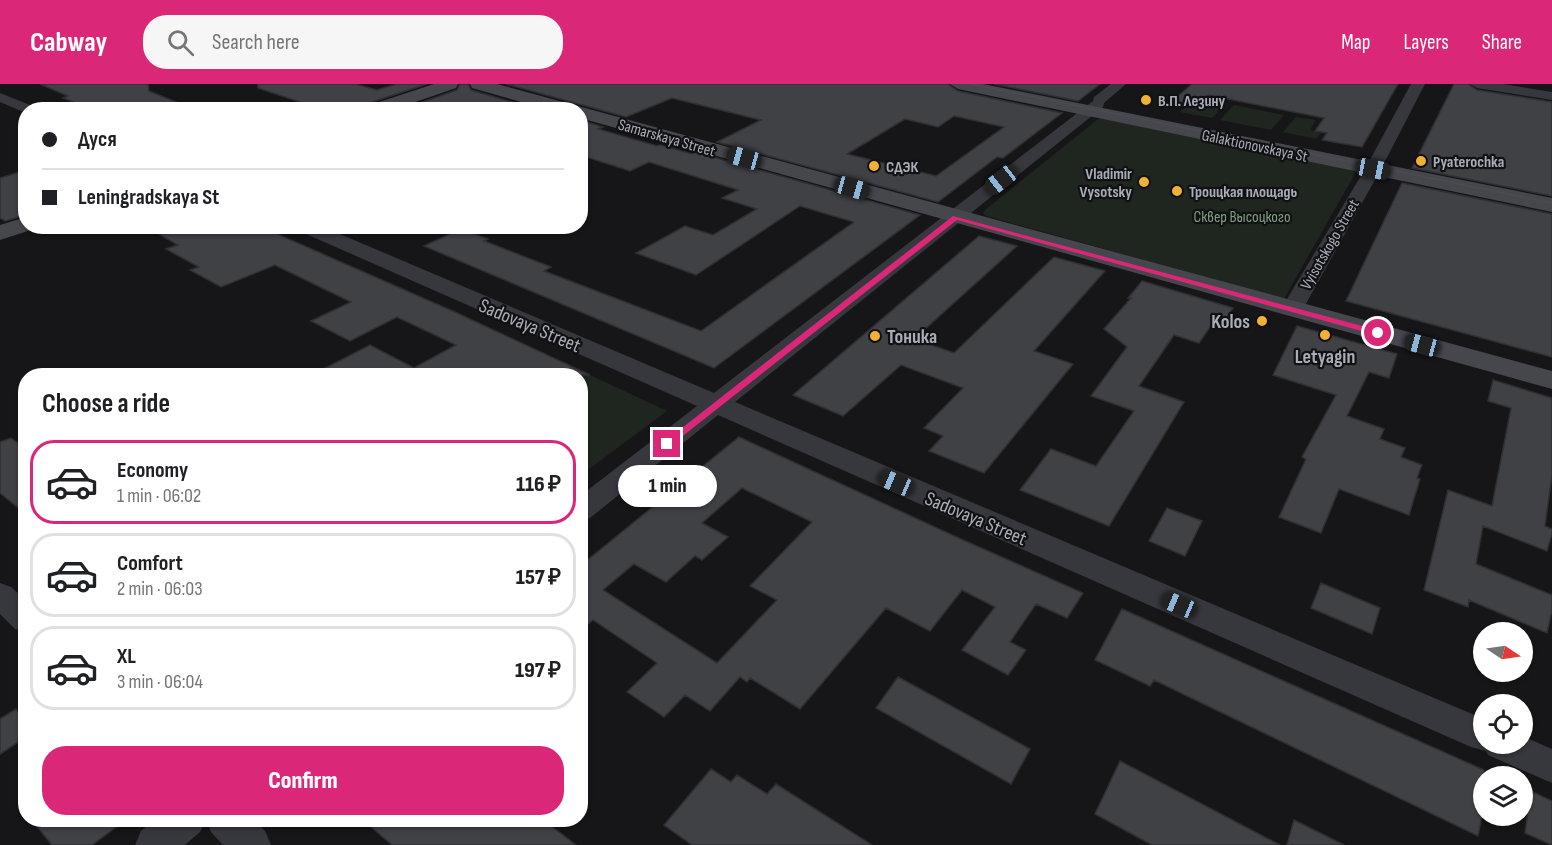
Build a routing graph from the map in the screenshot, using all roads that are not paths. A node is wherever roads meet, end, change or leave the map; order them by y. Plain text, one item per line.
1 (450, 84) edge
2 (478, 84) edge
3 (958, 84) edge
4 (1000, 84) edge
5 (1119, 84) edge
6 (1418, 84) edge
7 (1477, 84) edge
8 (1552, 96) edge
9 (0, 97) edge
10 (397, 102) edge
11 (542, 102) edge
12 (18, 105) edge
13 (1096, 105) junction
14 (588, 114) edge
15 (1376, 165) junction
16 (1552, 197) edge
17 (1552, 205) edge
18 (956, 218) junction
19 (18, 227) edge
20 (0, 233) edge
21 (322, 234) edge
22 (1292, 309) junction
23 (1552, 380) edge
24 (717, 406) junction
25 (588, 505) edge
26 (0, 595) edge
27 (18, 612) edge
28 (1473, 731) edge
29 (1524, 754) edge
30 (1552, 766) edge
31 (176, 827) edge
32 (233, 827) edge
33 (155, 845) edge
34 (251, 845) edge

1 - 10 main road
2 - 11 main road
3 - 13 main road, Galaktionovskaya St
4 - 13 main road, Galaktionovskaya St
5 - 13 street
6 - 15 street, Vyisotskogo Street
7 - 8 street
9 - 12 street
13 - 15 main road, Galaktionovskaya St
13 - 18 street
14 - 18 main road, Samarskaya Street
15 - 16 main road, Galaktionovskaya St
15 - 17 main road, Galaktionovskaya St
15 - 22 street, Vyisotskogo Street
18 - 22 main road, Samarskaya Street
18 - 24 street
19 - 20 main road
21 - 24 street, Sadovaya Street
22 - 23 main road, Samarskaya Street
24 - 25 street
24 - 28 street, Sadovaya Street
26 - 27 street
29 - 30 street
31 - 33 street
32 - 34 street

